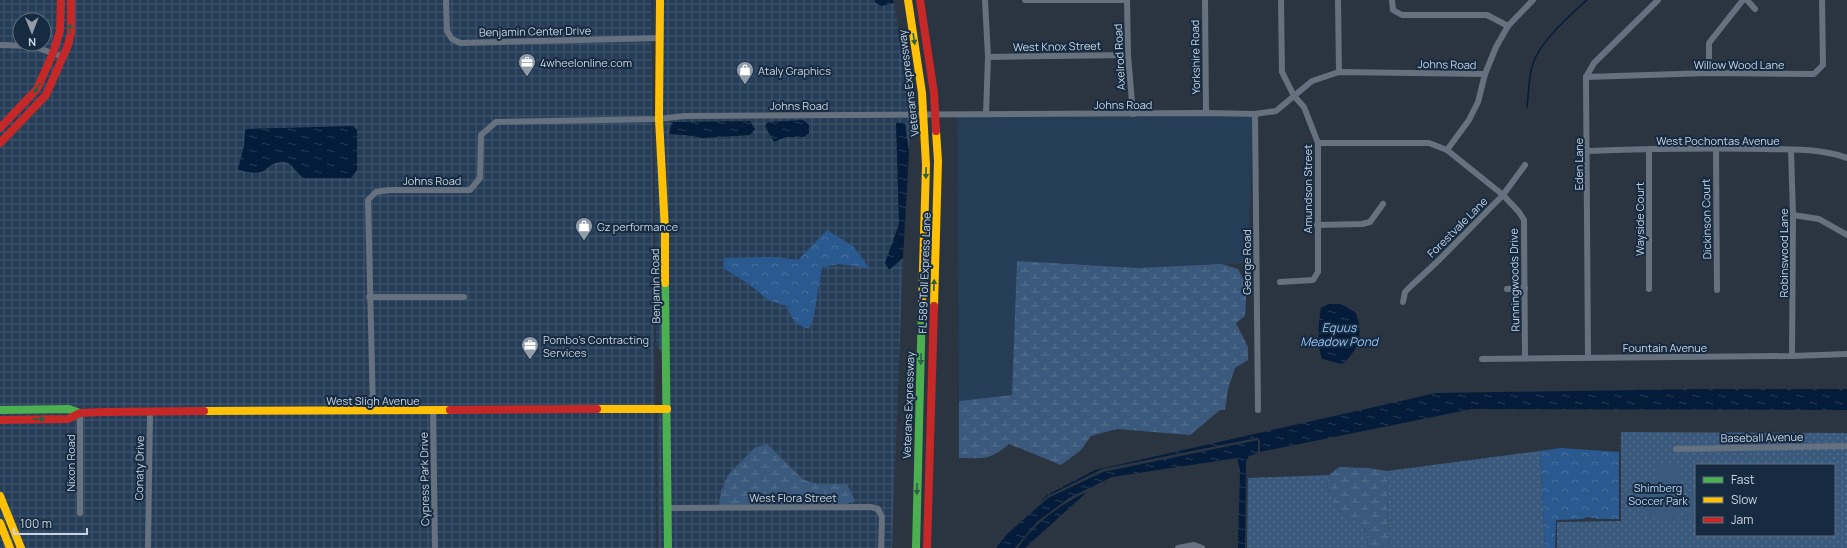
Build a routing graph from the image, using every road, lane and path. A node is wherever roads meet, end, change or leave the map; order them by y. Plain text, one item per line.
1 (61, 0) edge
2 (71, 0) edge
3 (446, 0) edge
4 (660, 0) edge
5 (908, 0) edge
6 (920, 0) edge
7 (927, 0) edge
8 (985, 0) edge
9 (1025, 0) edge
10 (1127, 0) edge
11 (1205, 0) edge
12 (1281, 0) edge
13 (1338, 0) edge
14 (1392, 0) edge
15 (1533, 0) edge
16 (1658, 0) edge
17 (1743, 0) edge
18 (1747, 0) edge
19 (1822, 0) edge
20 (1755, 9) dead end
21 (1508, 26) junction
22 (660, 38) junction
23 (0, 45) edge
24 (53, 53) junction
25 (1128, 55) junction
26 (988, 57) junction
27 (63, 58) junction
28 (1339, 72) junction
29 (1709, 73) junction
30 (1485, 74) junction
31 (1586, 77) junction
32 (937, 93) junction
33 (1294, 96) junction
34 (1206, 113) junction
35 (986, 114) junction
36 (1133, 114) junction
37 (1255, 114) junction
38 (659, 119) junction
39 (0, 128) edge
40 (940, 134) junction
41 (0, 143) edge
42 (1318, 143) junction
43 (1716, 148) junction
44 (1649, 149) junction
45 (1447, 150) junction
46 (1791, 150) junction
47 (1588, 151) junction
48 (1847, 158) edge
49 (1525, 165) dead end
50 (1503, 195) junction
51 (1383, 204) dead end
52 (1793, 215) junction
53 (1317, 225) junction
54 (1847, 235) edge
55 (1280, 282) dead end
56 (1525, 288) junction
57 (1507, 289) dead end
58 (1649, 289) dead end
59 (1717, 290) dead end
60 (369, 297) junction
61 (464, 297) dead end
62 (1402, 302) dead end
63 (1847, 354) edge
64 (1792, 356) junction
65 (1588, 357) junction
66 (1525, 358) junction
67 (1482, 359) dead end
68 (667, 409) junction
69 (0, 410) edge
70 (1258, 410) dead end
71 (373, 411) junction
72 (433, 411) junction
73 (80, 413) junction
74 (150, 413) junction
75 (0, 420) edge
76 (1847, 446) edge
77 (1676, 449) dead end
78 (0, 496) edge
79 (668, 508) junction
80 (80, 513) dead end
81 (0, 523) edge
82 (10, 548) edge
83 (21, 548) edge
84 (148, 548) edge
85 (436, 548) edge
86 (668, 548) edge
87 (881, 548) edge
88 (916, 548) edge
89 (927, 548) edge
90 (934, 548) edge
91 (1178, 548) edge
92 (1202, 548) edge

1 - 24 main road
27 -> 2 main road
3 - 22 street, Benjamin Center Drive
4 - 22 main road, Benjamin Road
5 -> 88 main road, Veterans Expressway
6 - 32 main road
7 - 32 main road
8 - 26 street
9 - 10 street
10 - 25 street, Axelrod Road
11 - 34 street, Yorkshire Road
12 - 33 street, Amundson Street
13 - 28 street
14 - 21 street
15 - 21 street
16 - 31 street
17 - 29 street
18 - 20 street
19 - 29 street, Willow Wood Lane
21 - 30 street
22 - 38 main road, Benjamin Road
23 - 24 street
24 - 27 street
24 -> 39 main road
25 - 26 street, West Knox Street
25 - 36 street, Axelrod Road
26 - 35 street
27 - 41 main road
28 - 30 street, Johns Road
28 - 33 street, Johns Road
29 - 31 street, Willow Wood Lane
30 - 45 street
31 - 47 street, Eden Lane
32 - 40 main road
33 - 37 street, Johns Road
33 - 42 street, Amundson Street
34 - 36 street, Johns Road
34 - 37 street, Johns Road
35 - 36 street, Johns Road
35 - 38 street, Johns Road
37 - 70 street, George Road
38 - 60 street, Johns Road
38 - 68 main road, Benjamin Road
89 -> 40 main road, FL 589 Toll Express Lane
40 - 90 main road
42 - 45 street, Runningwoods Drive
42 - 53 street, Amundson Street
43 - 44 street, West Pochontas Avenue
43 - 46 street, West Pochontas Avenue
43 - 59 street, Dickinson Court
44 - 47 street, West Pochontas Avenue
44 - 58 street, Wayside Court
45 - 50 street, Runningwoods Drive
46 - 48 street, West Pochontas Avenue
46 - 52 street, Robinswood Lane
47 - 65 street, Eden Lane
49 - 50 street, Forestvale Lane
50 - 56 street, Runningwoods Drive
50 - 62 street, Forestvale Lane
51 - 53 street
52 - 54 street
52 - 64 street, Robinswood Lane
53 - 55 street, Amundson Street
56 - 57 street
56 - 66 street, Runningwoods Drive
60 - 61 street
60 - 71 street, Johns Road
63 - 64 street, Fountain Avenue
64 - 65 street, Fountain Avenue
65 - 66 street, Fountain Avenue
66 - 67 street, Fountain Avenue
68 - 72 main road, West Sligh Avenue
68 - 79 main road, Benjamin Road
69 - 73 main road, West Sligh Avenue
71 - 72 main road, West Sligh Avenue
71 - 74 main road, West Sligh Avenue
72 - 85 street, Cypress Park Drive
73 - 74 main road, West Sligh Avenue
75 -> 73 main road, West Sligh Avenue
73 - 80 street, Nixon Road
74 - 84 street, Conaty Drive
76 - 77 street, Baseball Avenue
78 - 83 main road
79 - 86 main road, Benjamin Road
79 - 87 street, West Flora Street
81 - 82 main road
91 - 92 street

